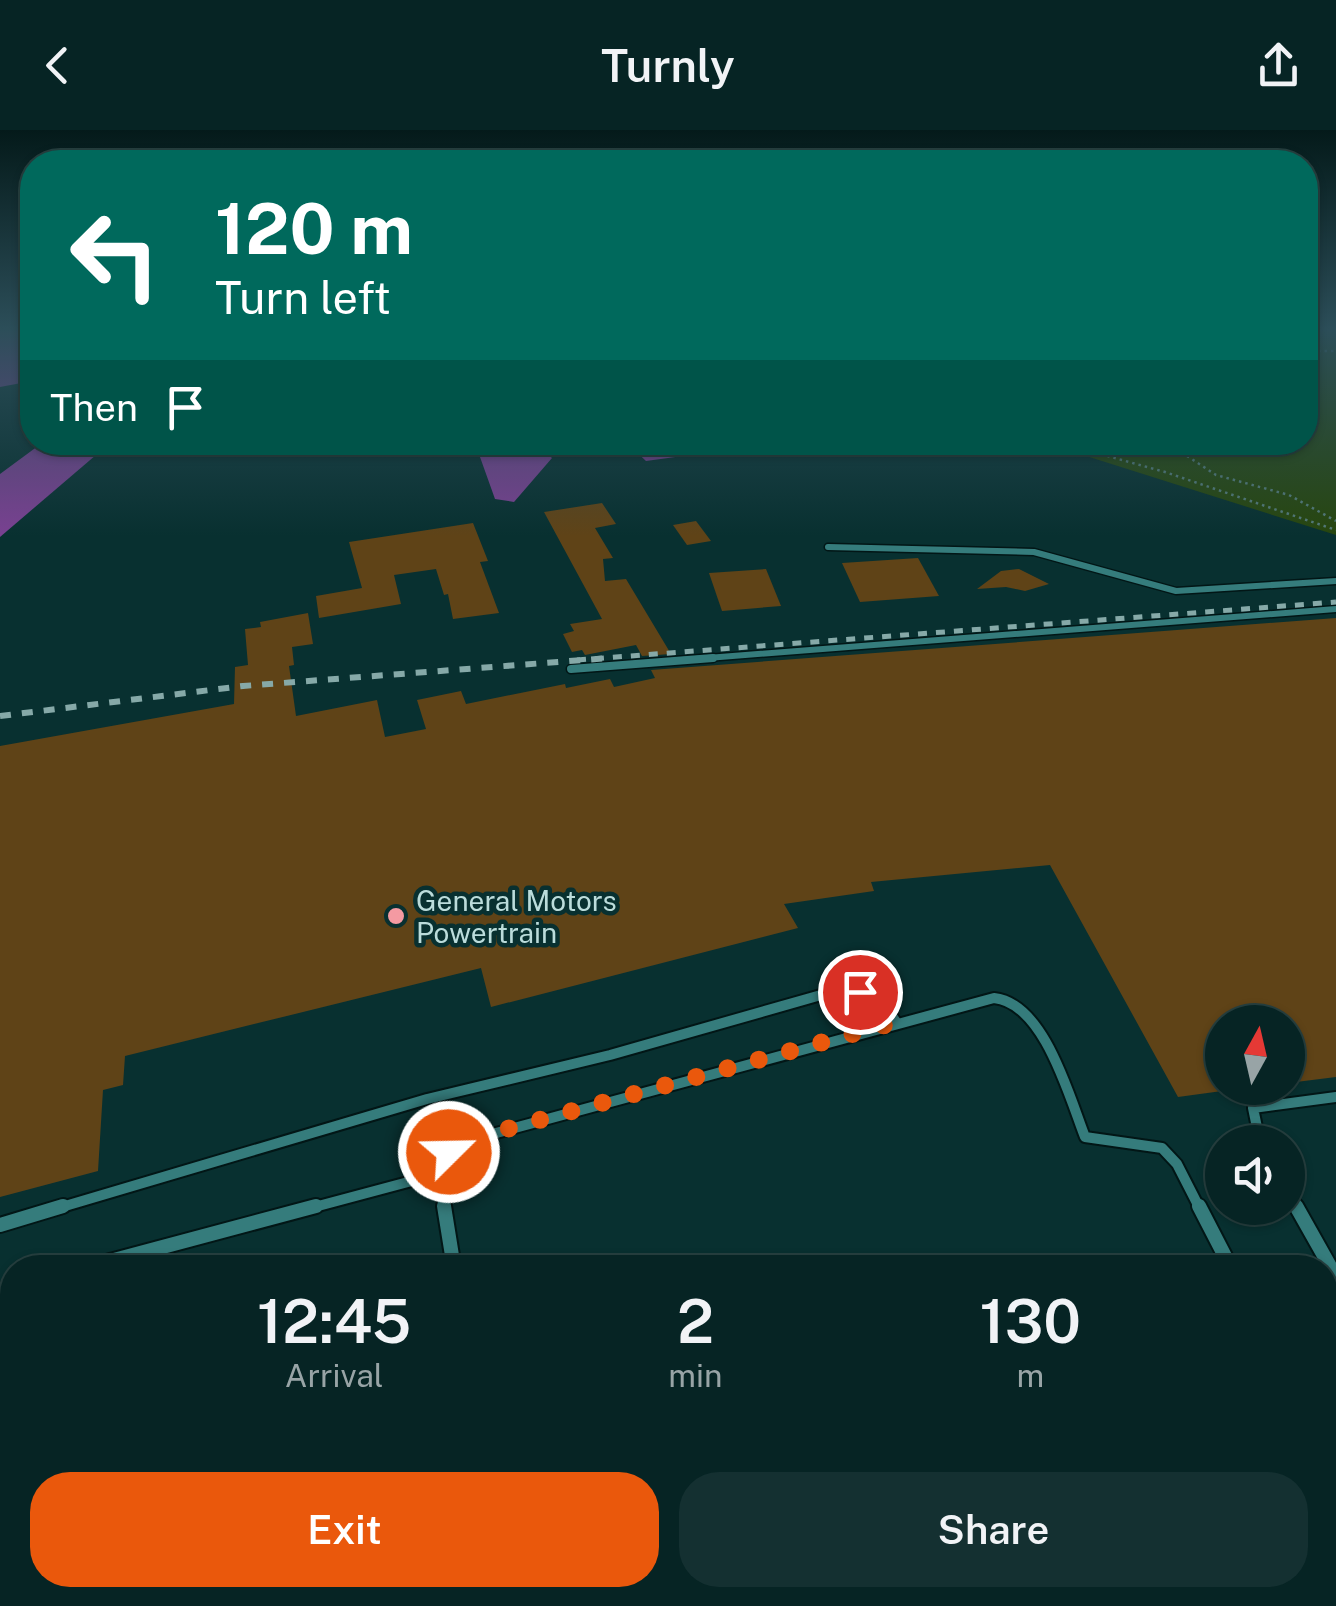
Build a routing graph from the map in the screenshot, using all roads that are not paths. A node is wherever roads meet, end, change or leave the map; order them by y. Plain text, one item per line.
1 (828, 546) dead end
2 (1336, 581) edge
3 (1336, 609) edge
4 (572, 668) dead end
5 (896, 1022) junction
6 (1336, 1097) edge
7 (1256, 1125) edge
8 (438, 1174) junction
9 (1305, 1223) edge
10 (0, 1225) edge
11 (133, 1255) edge
12 (452, 1255) edge
13 (1224, 1255) edge
14 (1323, 1255) edge

1 - 2 lane
3 - 4 lane
5 - 8 lane
5 - 10 lane
5 - 13 lane
6 - 7 lane
8 - 11 lane
8 - 12 lane
9 - 14 lane

